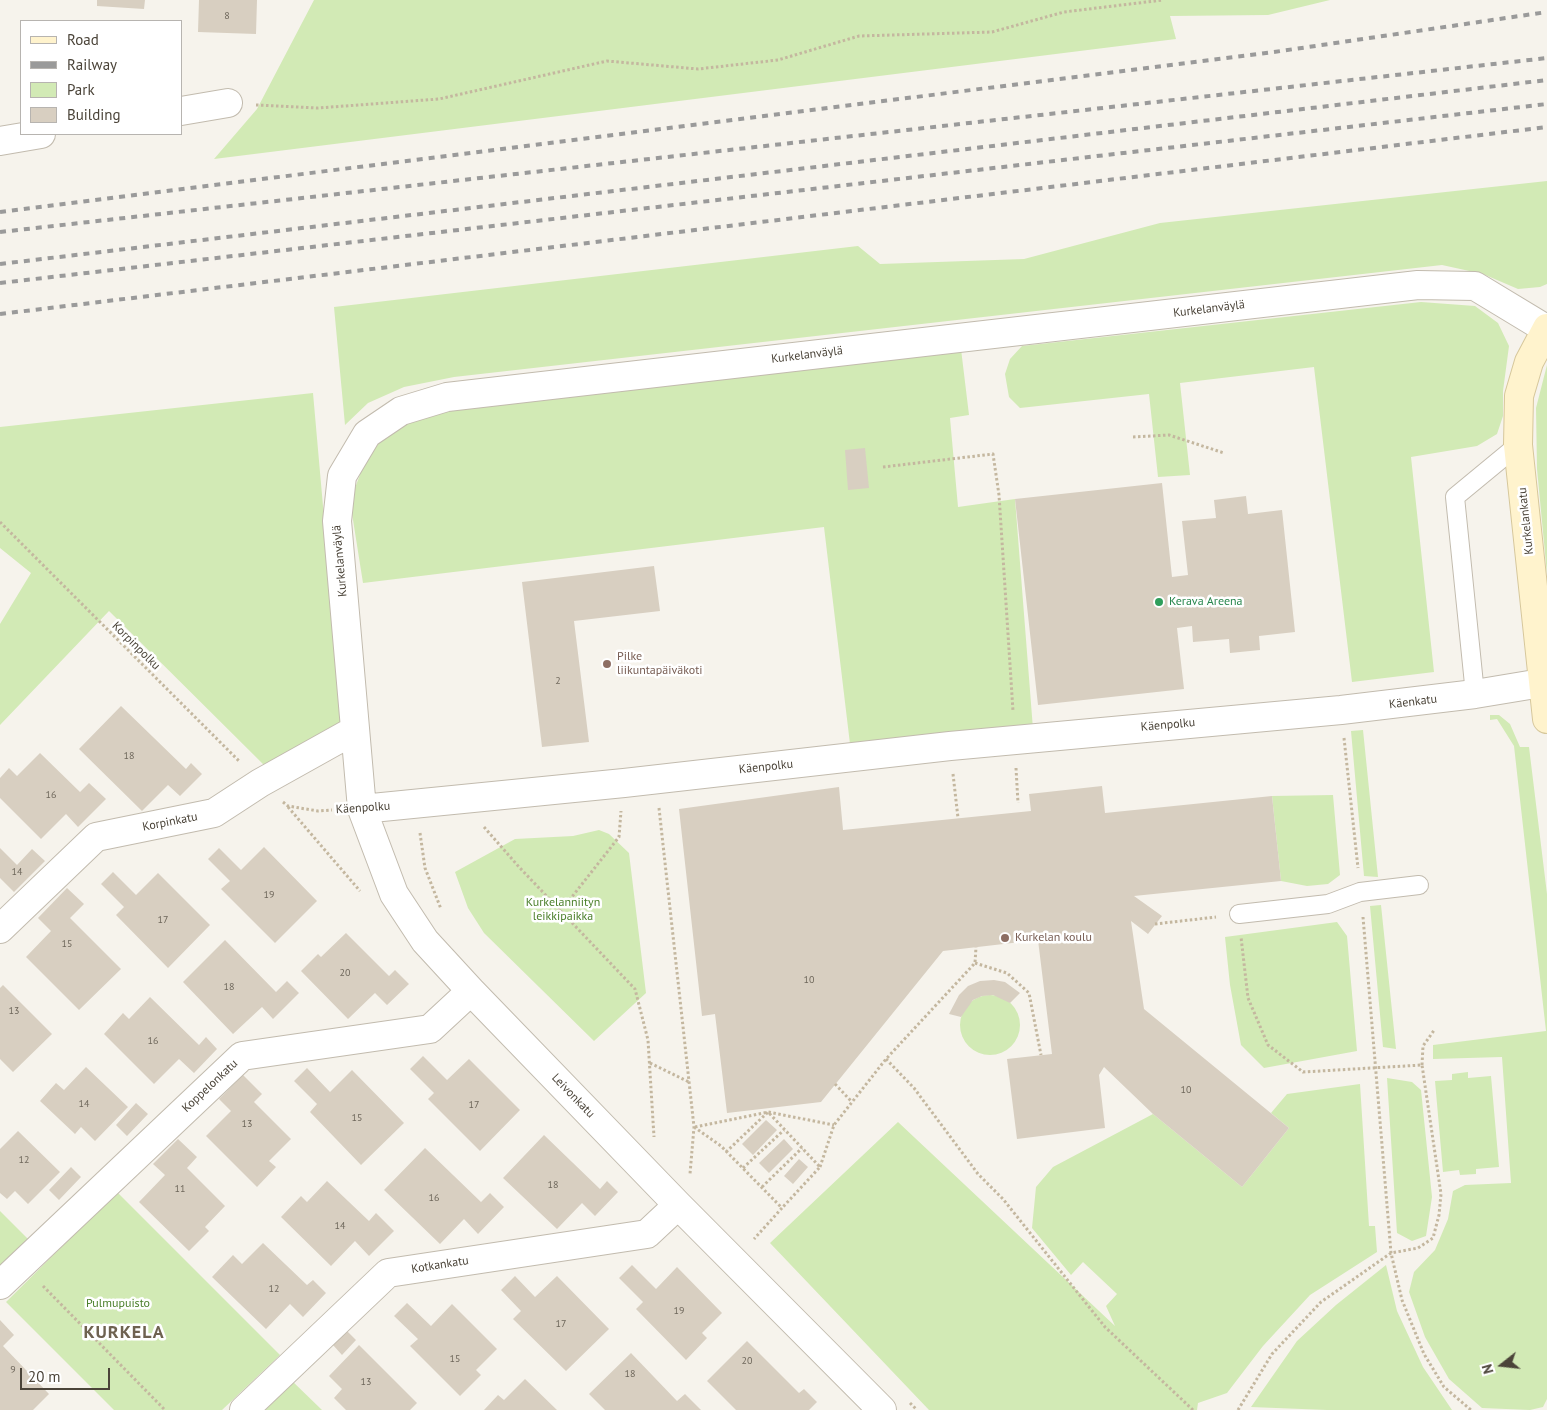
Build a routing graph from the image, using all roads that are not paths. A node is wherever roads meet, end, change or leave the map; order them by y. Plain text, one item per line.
1 (228, 103) road end
2 (182, 111) edge
3 (35, 135) edge
4 (0, 141) edge
5 (1547, 329) edge
6 (1518, 445) junction
7 (1545, 683) edge
8 (1475, 694) junction
9 (1279, 715) joint
10 (1547, 719) edge
11 (355, 730) junction
12 (362, 808) junction
13 (1419, 885) dead end
14 (1239, 914) road end
15 (0, 929) edge
16 (471, 991) junction
17 (678, 1205) junction
18 (0, 1285) edge
19 (244, 1410) edge
20 (882, 1410) edge

1 - 2 street
3 - 4 street
5 - 6 street, Kurkelankatu
5 - 11 street, Kurkelanväylä
6 - 7 street, Kurkelankatu
6 - 8 lane
7 - 8 street, Käenkatu
7 - 10 street, Kurkelankatu
8 - 9 street, Käenkatu
9 - 12 street, Käenpolku
11 - 12 street, Leivonkatu
11 - 15 street, Korpinkatu
12 - 16 street, Leivonkatu
13 - 14 lane
16 - 17 street, Leivonkatu
16 - 18 street, Koppelonkatu
17 - 19 street, Kotkankatu
17 - 20 street, Leivonkatu

